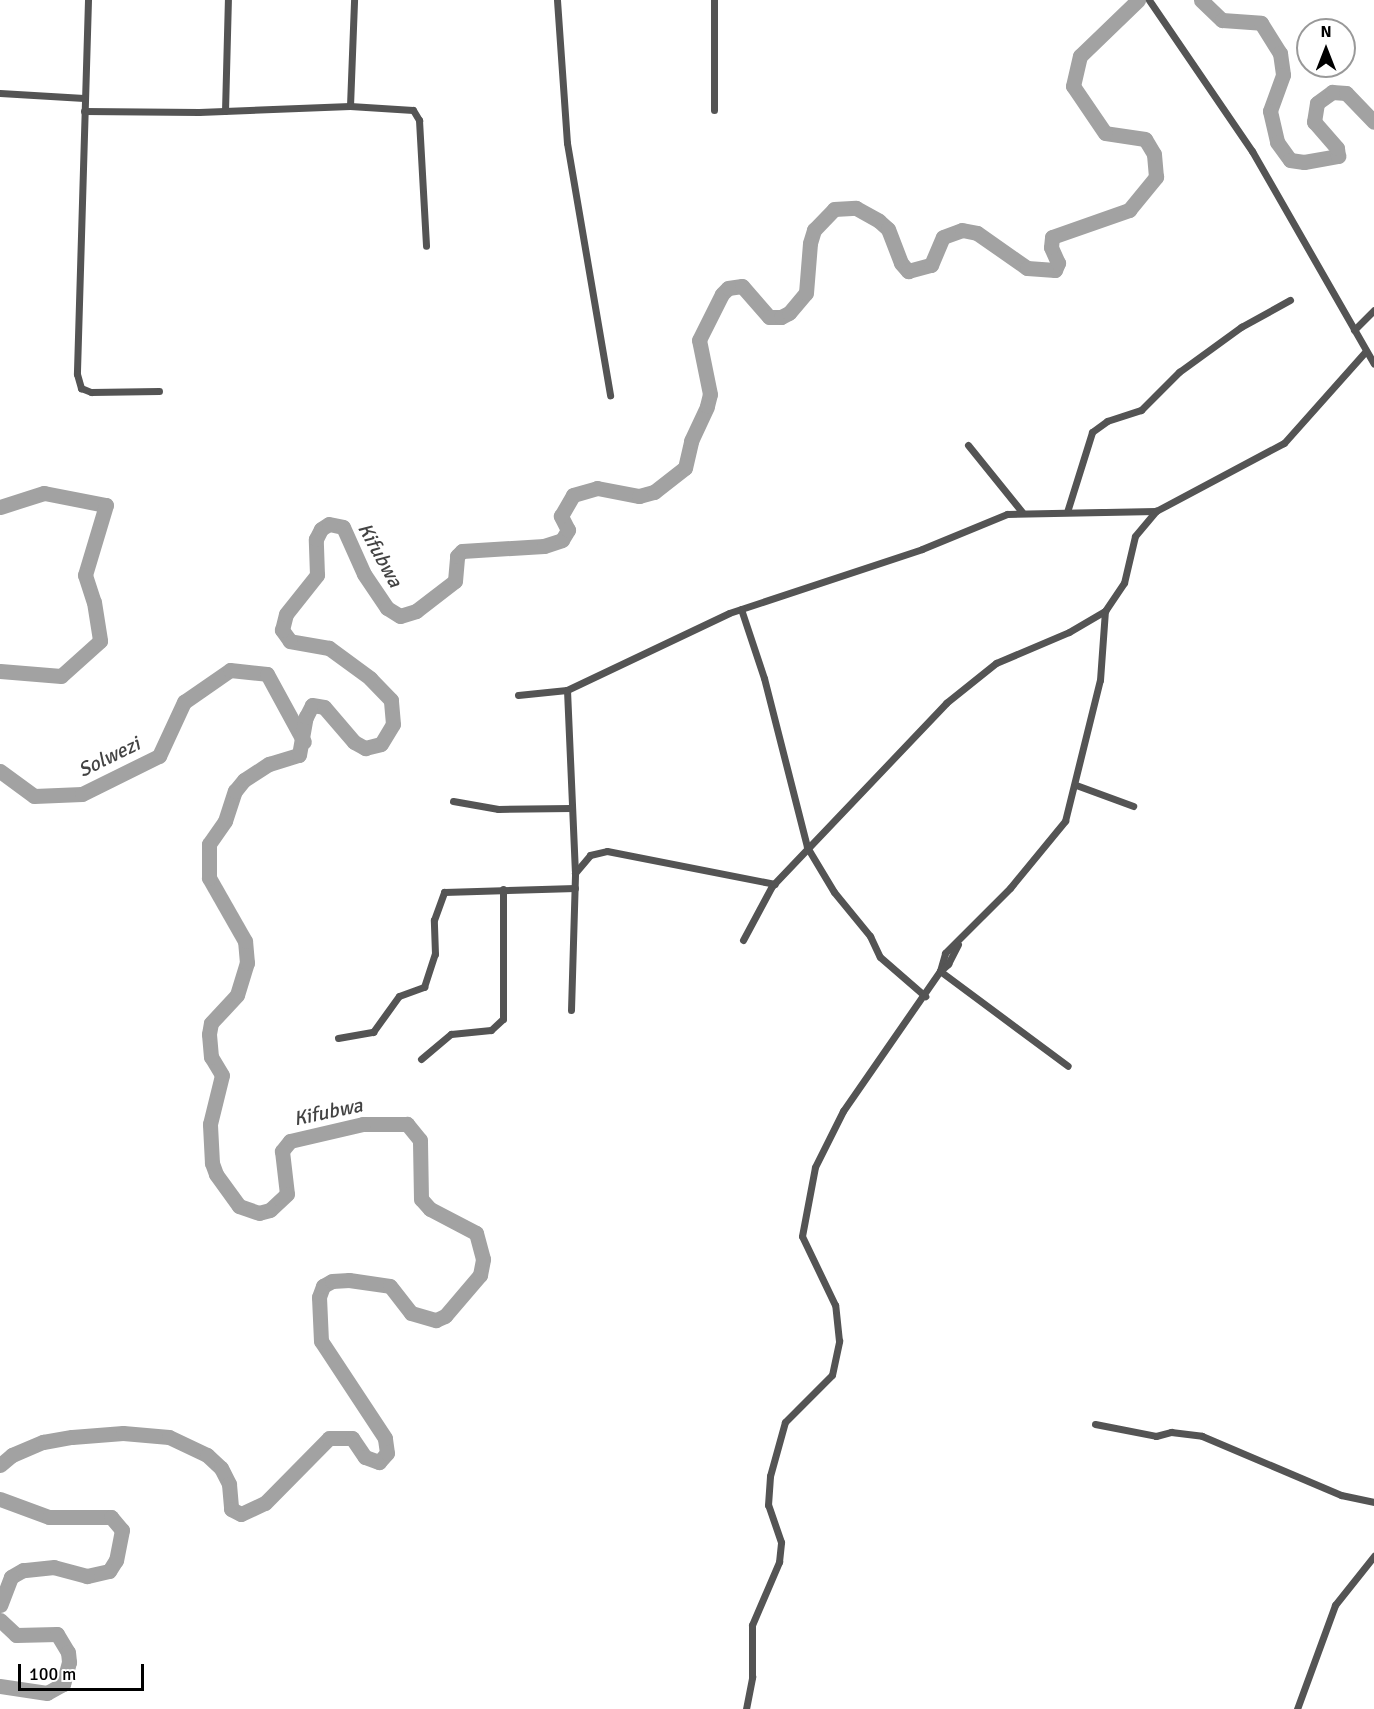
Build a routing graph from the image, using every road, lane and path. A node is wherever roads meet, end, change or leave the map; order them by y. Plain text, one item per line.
1 (88, 0) edge
2 (228, 0) edge
3 (354, 0) edge
4 (557, 0) edge
5 (714, 0) edge
6 (1150, 2) edge
7 (0, 93) edge
8 (84, 98) junction
9 (350, 106) junction
10 (714, 110) dead end
11 (84, 111) junction
12 (225, 111) junction
13 (426, 246) dead end
14 (1290, 300) dead end
15 (1374, 310) edge
16 (1354, 330) junction
17 (1366, 351) junction
18 (1374, 364) edge
19 (159, 391) dead end
20 (610, 395) dead end
21 (968, 445) dead end
22 (1156, 511) junction
23 (1022, 512) junction
24 (1067, 512) junction
25 (741, 609) junction
26 (1105, 611) junction
27 (567, 690) junction
28 (518, 695) dead end
29 (1076, 785) junction
30 (453, 801) dead end
31 (1133, 806) dead end
32 (570, 808) junction
33 (807, 847) junction
34 (575, 873) junction
35 (775, 884) junction
36 (575, 888) junction
37 (503, 889) junction
38 (743, 940) dead end
39 (940, 970) junction
40 (925, 996) junction
41 (571, 1010) dead end
42 (339, 1038) dead end
43 (421, 1059) dead end
44 (1068, 1066) dead end
45 (1095, 1424) dead end
46 (1374, 1502) edge
47 (1374, 1556) edge
48 (746, 1709) edge
49 (1297, 1709) edge

1 - 8 street
2 - 12 street
3 - 9 street
4 - 20 street
5 - 10 street
6 - 16 street
7 - 8 street
8 - 11 street
9 - 12 street
9 - 13 street
11 - 12 street
11 - 19 street
14 - 24 street
15 - 16 street
16 - 17 street
17 - 18 street
17 - 22 street
21 - 23 street
22 - 24 street
22 - 26 street
23 - 24 street
23 - 25 street
25 - 27 street
25 - 33 street
26 - 29 street
26 - 33 street
27 - 28 street
27 - 32 street
29 - 31 street
29 - 39 street
30 - 32 street
32 - 34 street
33 - 35 street
33 - 40 street
34 - 35 street
34 - 36 street
35 - 38 street
36 - 37 street
36 - 41 street
37 - 42 street
37 - 43 street
39 - 40 street
39 - 44 street
40 - 48 street
45 - 46 street
47 - 49 street

